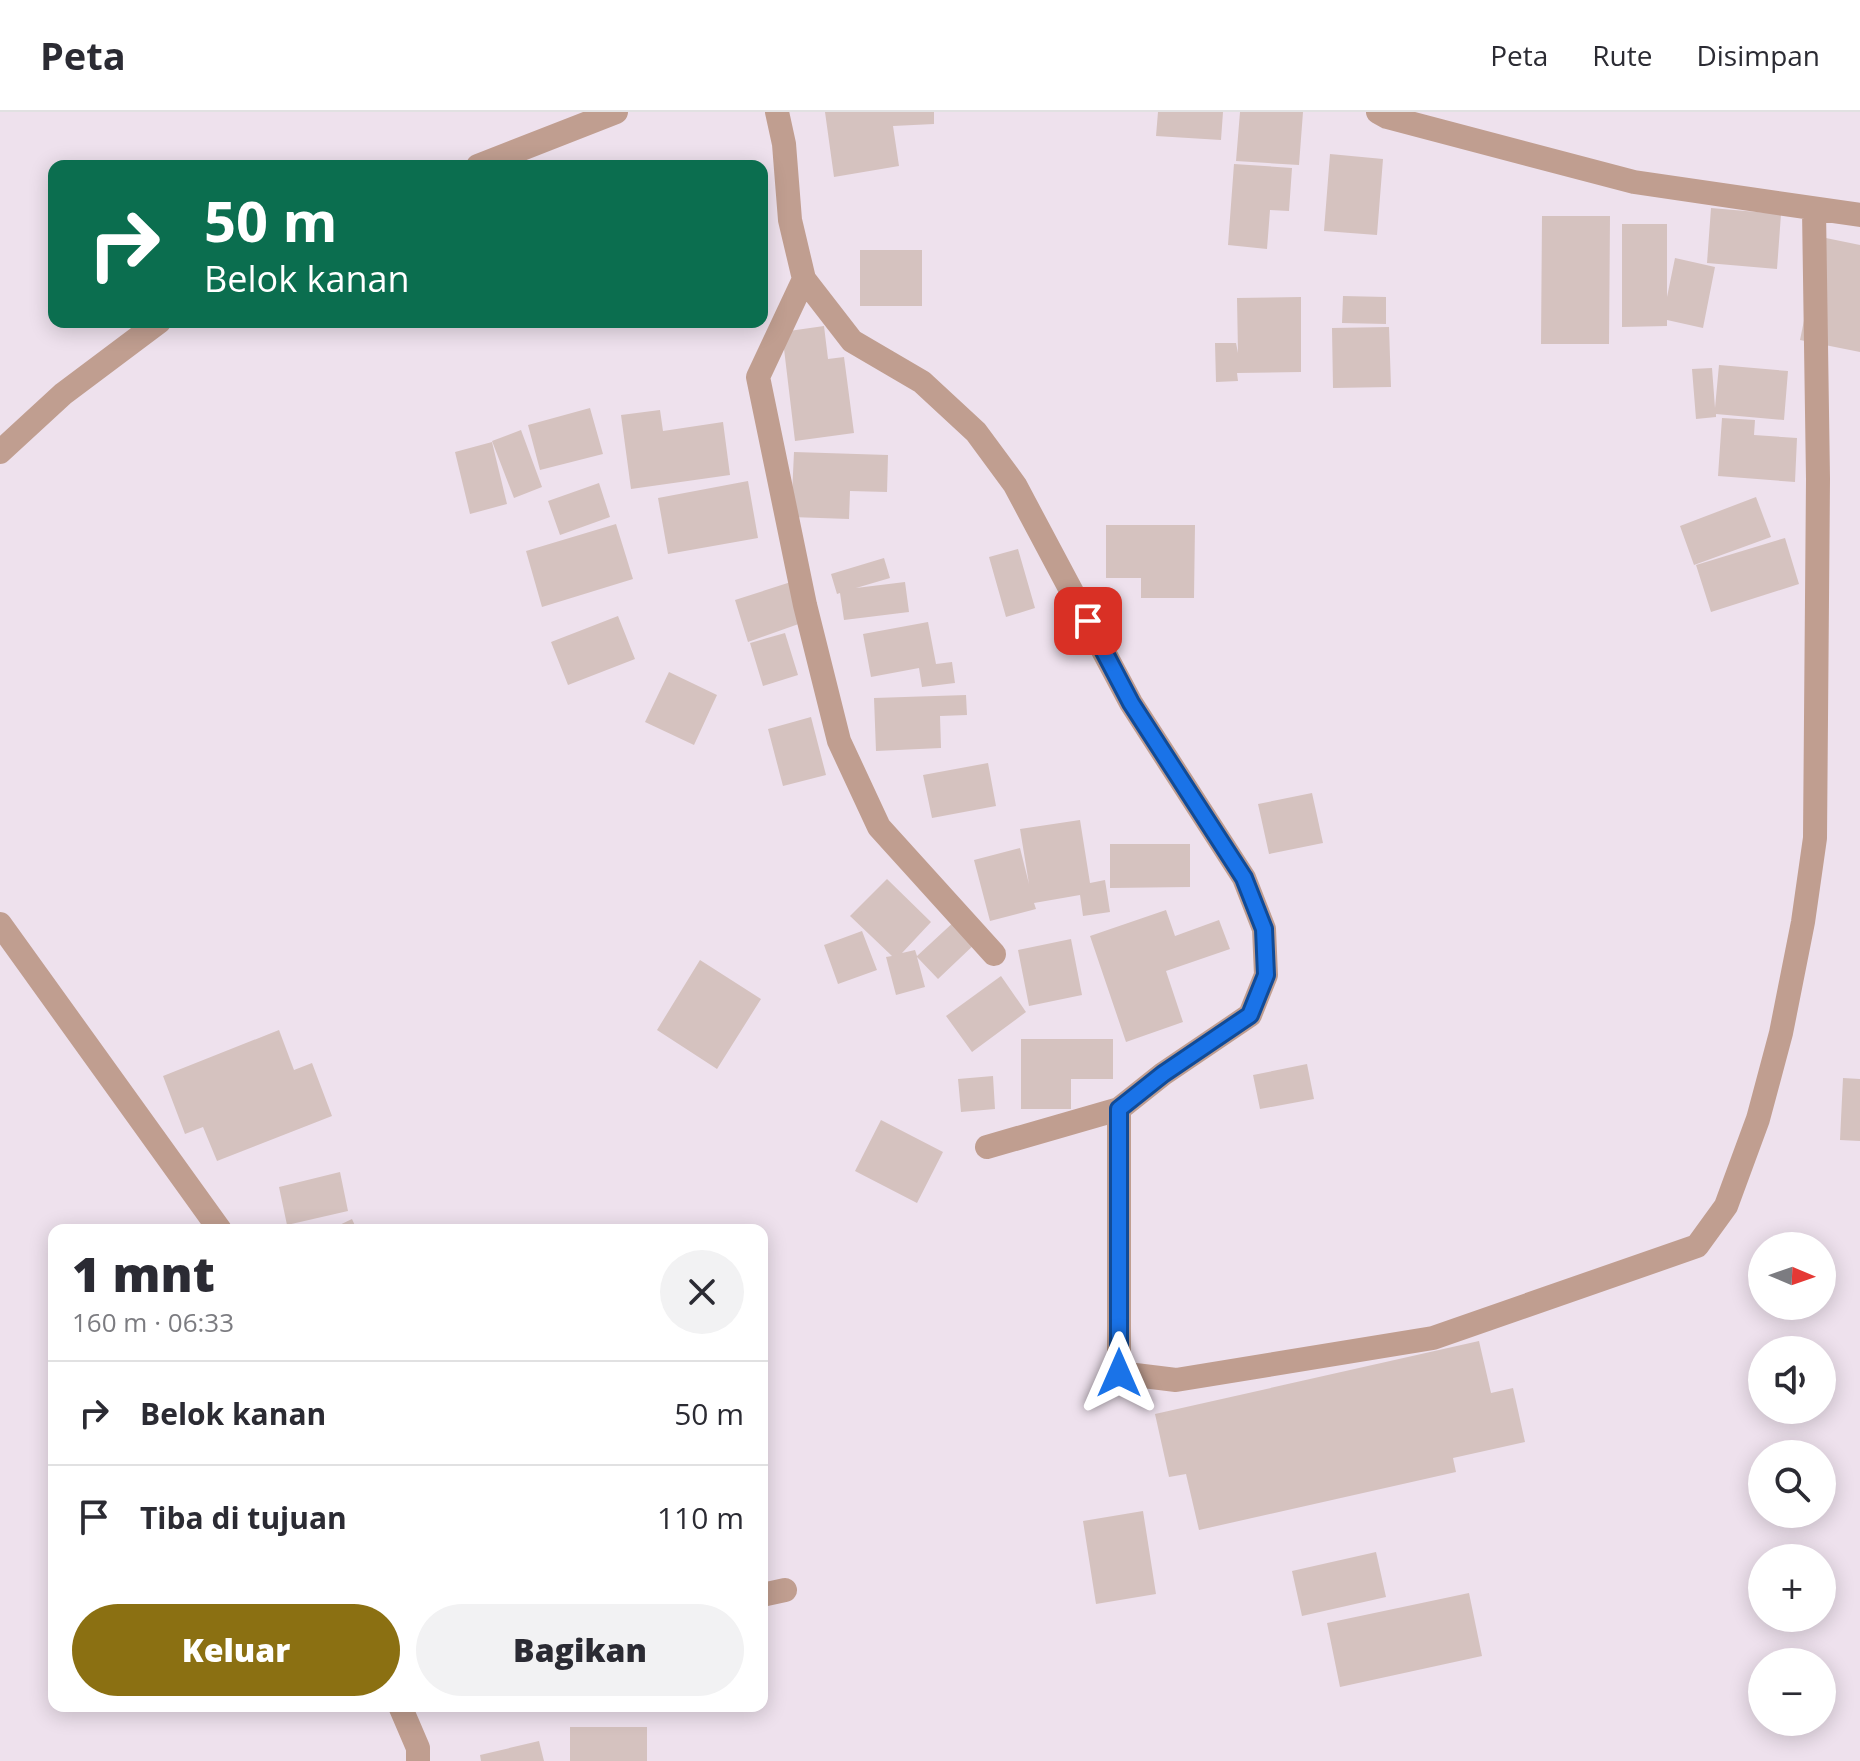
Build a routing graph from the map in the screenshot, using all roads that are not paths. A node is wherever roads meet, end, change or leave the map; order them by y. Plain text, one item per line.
1 (616, 112) edge
2 (777, 112) edge
3 (1378, 112) edge
4 (493, 160) edge
5 (1814, 210) junction
6 (1860, 215) edge
7 (804, 279) junction
8 (151, 328) edge
9 (0, 452) edge
10 (0, 924) edge
11 (994, 954) dead end
12 (1119, 1109) junction
13 (987, 1147) dead end
14 (216, 1224) edge
15 (403, 1712) edge
16 (418, 1761) edge

1 - 4 street
2 - 7 street
3 - 5 street
5 - 6 street
5 - 12 street
7 - 11 street
7 - 12 street
8 - 9 street
10 - 14 street
12 - 13 street
15 - 16 street

